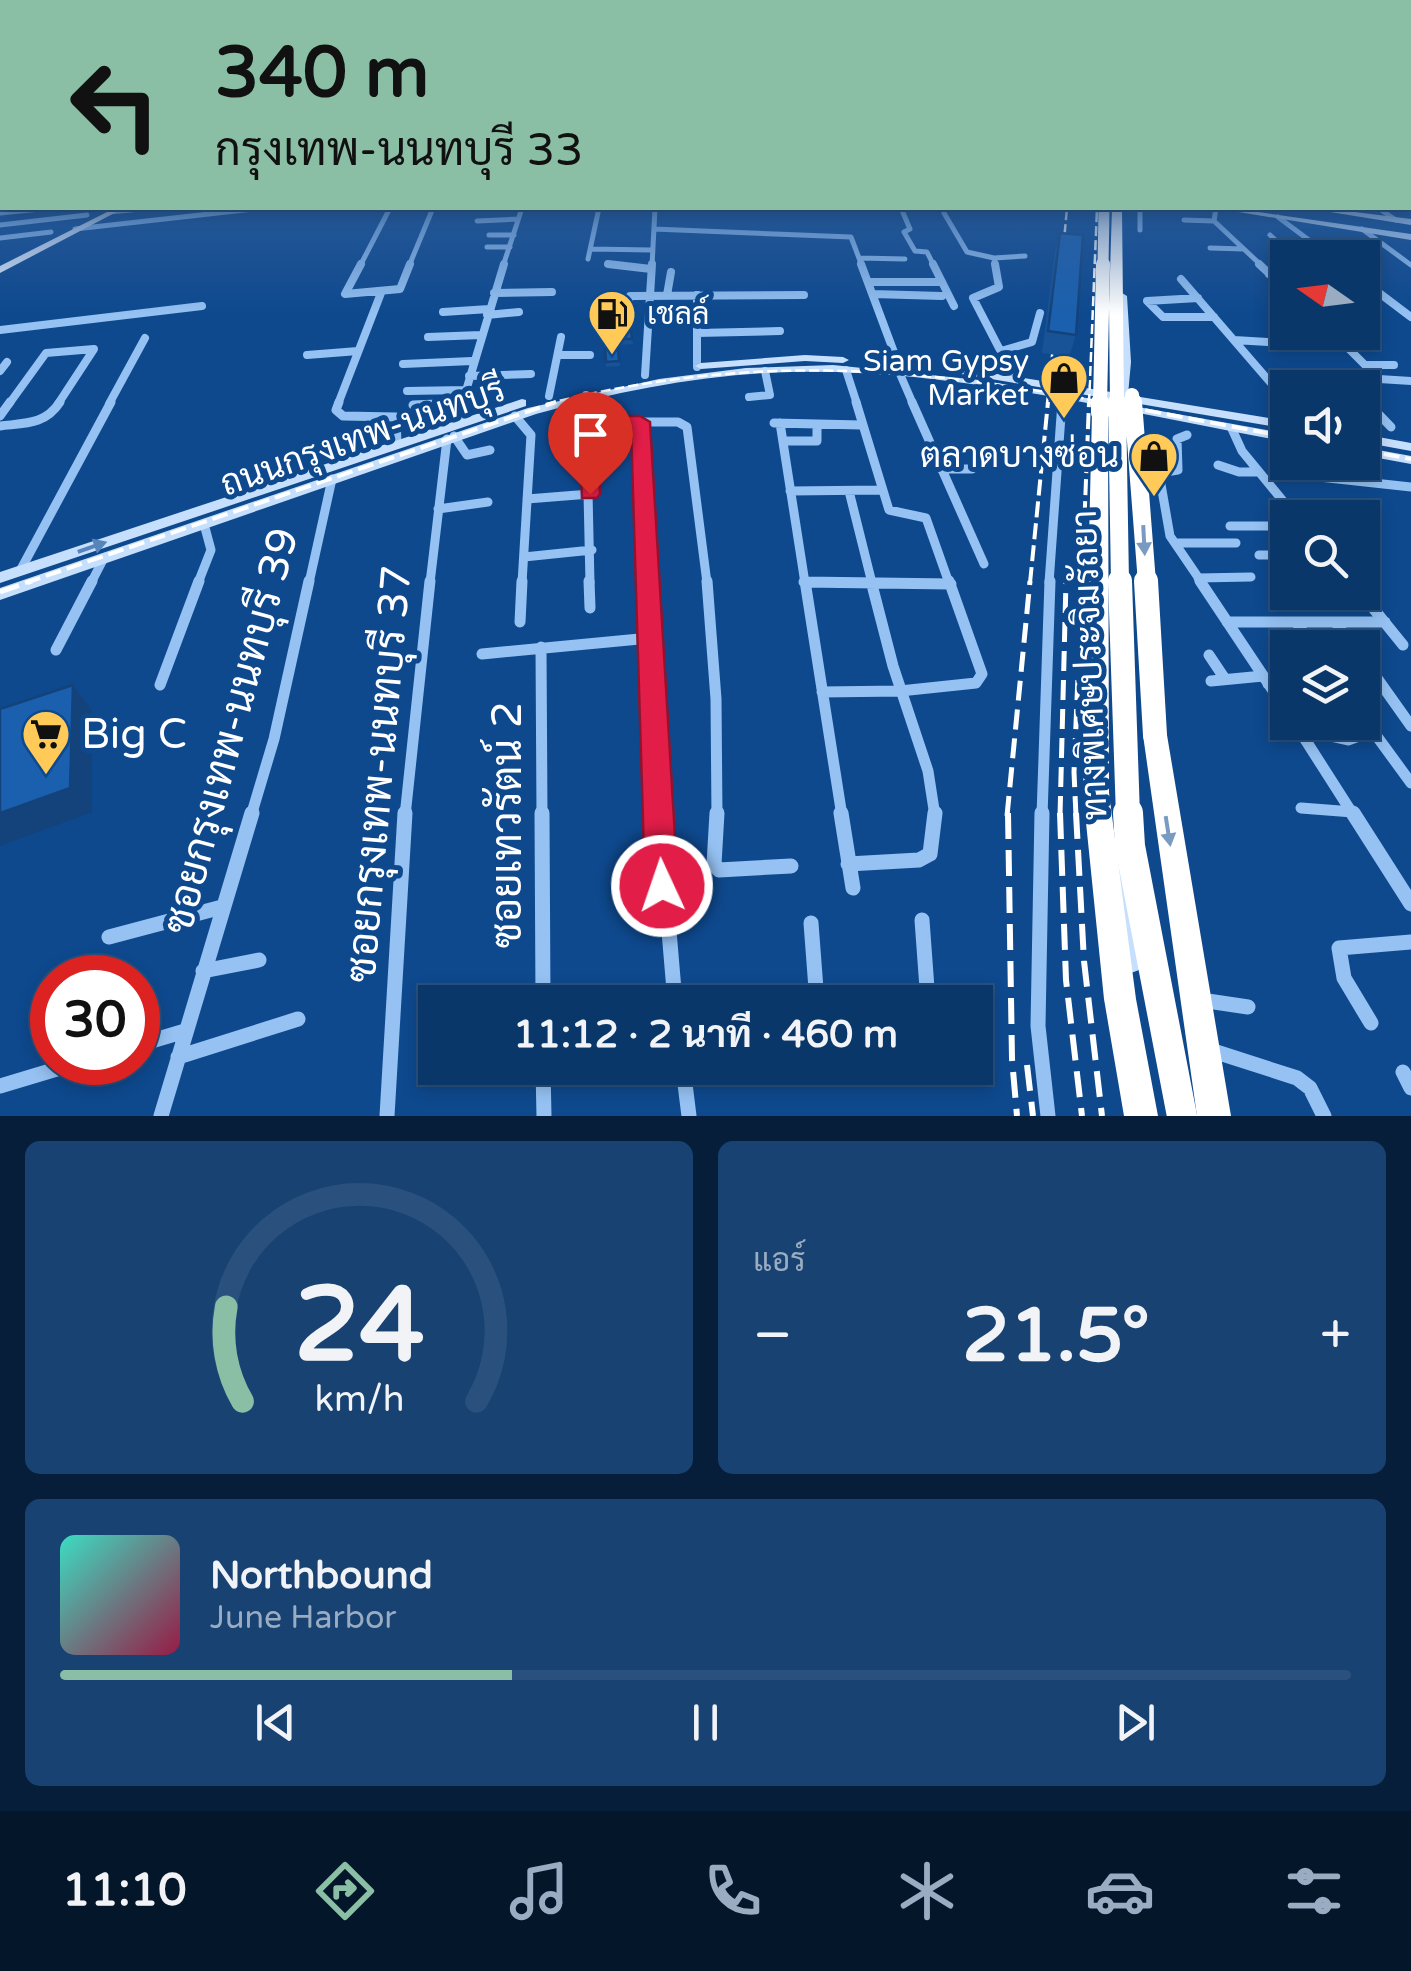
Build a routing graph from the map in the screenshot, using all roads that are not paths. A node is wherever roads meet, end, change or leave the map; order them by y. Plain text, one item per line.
1 (30, 210) edge
2 (106, 210) edge
3 (243, 210) edge
4 (389, 210) edge
5 (432, 210) edge
6 (521, 210) edge
7 (598, 210) edge
8 (655, 210) edge
9 (902, 210) edge
10 (1104, 210) edge
11 (1119, 210) edge
12 (1119, 210) edge
13 (1140, 210) edge
14 (1217, 210) edge
15 (1231, 210) edge
16 (1344, 210) edge
17 (1381, 210) edge
18 (0, 213) edge
19 (87, 214) junction
20 (944, 214) dead end
21 (1278, 217) junction
22 (518, 219) junction
23 (1184, 220) dead end
24 (1396, 220) junction
25 (477, 221) dead end
26 (1214, 221) junction
27 (1411, 222) edge
28 (0, 225) edge
29 (74, 229) junction
30 (654, 229) junction
31 (1362, 229) junction
32 (1140, 230) dead end
33 (51, 232) junction
34 (514, 235) junction
35 (1270, 235) dead end
36 (489, 236) dead end
37 (1411, 236) edge
38 (0, 238) edge
39 (1275, 240) edge
40 (1308, 240) edge
41 (487, 247) dead end
42 (510, 247) junction
43 (1210, 248) dead end
44 (591, 249) junction
45 (652, 250) junction
46 (1244, 250) junction
47 (1026, 256) dead end
48 (860, 258) junction
49 (994, 258) junction
50 (0, 259) edge
51 (588, 259) dead end
52 (906, 259) dead end
53 (608, 264) dead end
54 (1411, 265) edge
55 (651, 268) junction
56 (0, 270) edge
57 (671, 272) dead end
58 (1270, 274) edge
59 (1181, 279) dead end
60 (869, 282) junction
61 (942, 282) junction
62 (552, 292) dead end
63 (381, 293) junction
64 (494, 293) junction
65 (873, 294) junction
66 (1380, 294) edge
67 (650, 295) junction
68 (667, 295) junction
69 (697, 295) junction
70 (804, 295) dead end
71 (942, 296) dead end
72 (1198, 298) junction
73 (202, 306) dead end
74 (954, 306) dead end
75 (1116, 306) junction
76 (443, 312) dead end
77 (488, 312) junction
78 (520, 312) dead end
79 (1040, 314) dead end
80 (1214, 317) junction
81 (1411, 317) edge
82 (624, 322) dead end
83 (0, 330) edge
84 (780, 331) dead end
85 (697, 334) junction
86 (481, 336) junction
87 (560, 337) dead end
88 (145, 338) dead end
89 (428, 338) dead end
90 (1234, 340) junction
91 (1270, 342) edge
92 (1349, 350) edge
93 (358, 351) junction
94 (1000, 351) junction
95 (590, 354) dead end
96 (308, 355) dead end
97 (558, 355) junction
98 (1354, 360) dead end
99 (7, 362) dead end
100 (472, 362) junction
101 (404, 364) dead end
102 (1394, 365) dead end
103 (697, 367) junction
104 (762, 368) junction
105 (899, 368) junction
106 (1367, 369) junction
107 (846, 370) junction
108 (0, 371) edge
109 (531, 374) dead end
110 (645, 375) junction
111 (469, 376) junction
112 (1015, 380) junction
113 (1270, 382) edge
114 (1411, 382) edge
115 (466, 390) junction
116 (407, 391) dead end
117 (586, 395) junction
118 (549, 396) junction
119 (749, 397) dead end
120 (1062, 398) junction
121 (1122, 402) junction
122 (462, 403) junction
123 (413, 405) dead end
124 (0, 416) edge
125 (504, 416) junction
126 (1380, 416) edge
127 (588, 422) junction
128 (640, 422) junction
129 (1270, 423) edge
130 (817, 424) junction
131 (861, 425) junction
132 (0, 426) edge
133 (1232, 428) junction
134 (1391, 428) dead end
135 (453, 433) junction
136 (1187, 435) dead end
137 (1270, 435) edge
138 (783, 441) junction
139 (397, 444) junction
140 (1380, 444) edge
141 (490, 450) dead end
142 (1380, 452) edge
143 (1406, 453) edge
144 (1116, 462) junction
145 (1218, 465) dead end
146 (972, 468) dead end
147 (941, 469) junction
148 (1259, 472) junction
149 (1159, 473) junction
150 (332, 479) junction
151 (1347, 480) edge
152 (1411, 487) edge
153 (882, 490) junction
154 (790, 491) junction
155 (849, 491) junction
156 (590, 494) junction
157 (527, 499) junction
158 (1282, 500) edge
159 (488, 502) dead end
160 (438, 508) junction
161 (204, 516) junction
162 (1230, 526) dead end
163 (1270, 526) edge
164 (1236, 542) dead end
165 (1175, 543) junction
166 (592, 550) junction
167 (1259, 555) dead end
168 (1270, 555) edge
169 (524, 556) junction
170 (104, 558) junction
171 (984, 564) dead end
172 (20, 571) junction
173 (1251, 577) dead end
174 (0, 578) edge
175 (1198, 578) junction
176 (804, 582) junction
177 (874, 583) junction
178 (951, 584) junction
179 (0, 594) edge
180 (590, 608) dead end
181 (1375, 610) edge
182 (520, 622) dead end
183 (1227, 622) junction
184 (1296, 622) junction
185 (1335, 622) junction
186 (1385, 622) junction
187 (1302, 630) edge
188 (1341, 630) edge
189 (650, 638) junction
190 (1402, 645) dead end
191 (541, 647) junction
192 (56, 650) dead end
193 (482, 654) dead end
194 (1209, 656) dead end
195 (1225, 680) junction
196 (1266, 680) junction
197 (1211, 681) dead end
198 (1270, 681) edge
199 (1380, 682) edge
200 (160, 685) dead end
201 (1270, 686) edge
202 (900, 691) junction
203 (822, 692) junction
204 (1411, 726) edge
205 (1306, 740) edge
206 (1380, 740) edge
207 (1411, 783) edge
208 (1301, 808) dead end
209 (1353, 812) junction
210 (1116, 840) junction
211 (848, 864) junction
212 (791, 866) dead end
213 (853, 888) dead end
214 (1411, 904) edge
215 (222, 907) junction
216 (922, 920) dead end
217 (811, 923) dead end
218 (109, 936) dead end
219 (1411, 942) edge
220 (259, 960) dead end
221 (203, 971) junction
222 (543, 985) edge
223 (673, 985) edge
224 (816, 985) edge
225 (927, 985) edge
226 (1196, 999) junction
227 (1248, 1007) dead end
228 (298, 1019) dead end
229 (1371, 1024) dead end
230 (186, 1031) junction
231 (160, 1039) edge
232 (1204, 1048) junction
233 (178, 1057) junction
234 (30, 1077) edge
235 (543, 1085) edge
236 (685, 1085) edge
237 (0, 1086) edge
238 (160, 1116) edge
239 (387, 1116) edge
240 (544, 1116) edge
241 (690, 1116) edge
242 (1048, 1116) edge
243 (1141, 1116) edge
244 (1156, 1116) edge
245 (1182, 1116) edge
246 (1191, 1116) edge
247 (1214, 1116) edge
248 (1324, 1116) edge

1 - 18 street
2 - 19 main road
2 - 29 main road
3 - 29 street
4 - 63 street
5 - 63 street
6 - 22 street, ซอยกรุงเทพ-นนทบุรี 37
7 - 44 street
8 - 30 street
9 - 61 street
10 - 243 highway, ทางพิเศษประจิมรัถยา, bridge
11 - 75 highway, ทางพิเศษประจิมรัถยา
12 - 121 main road
13 - 32 street
14 - 26 street
15 - 21 main road
16 - 24 main road
17 - 24 street
19 - 28 street
19 - 33 main road
20 - 49 street
21 - 31 main road
21 - 40 street
22 - 25 street
22 - 34 street, ซอยกรุงเทพ-นนทบุรี 37
23 - 26 street
24 - 27 main road
26 - 46 street
29 - 56 main road
30 - 45 street
30 - 48 street
31 - 37 main road
31 - 54 street
33 - 38 street
33 - 50 main road
34 - 36 street
34 - 42 street, ซอยกรุงเทพ-นนทบุรี 37
35 - 39 street
41 - 42 street
42 - 64 street, ซอยกรุงเทพ-นนทบุรี 37
43 - 46 street
44 - 45 street
44 - 51 street
45 - 55 street
46 - 58 street
47 - 49 street
48 - 52 street
48 - 60 street
49 - 94 street
53 - 55 street
55 - 67 street
57 - 68 street
59 - 72 street
60 - 61 street
60 - 65 street
61 - 74 street
62 - 64 street
63 - 93 street
64 - 77 street, ซอยกรุงเทพ-นนทบุรี 37
65 - 71 street
65 - 105 street
66 - 81 street
67 - 68 street
67 - 82 street
67 - 110 street
68 - 69 street
69 - 70 street
69 - 85 street
72 - 80 street
72 - 80 street
73 - 83 street
75 -> 226 highway, bridge
75 - 245 highway, ทางพิเศษประจิมรัถยา, bridge
76 - 77 street
77 - 78 street
77 - 86 street, ซอยกรุงเทพ-นนทบุรี 37
79 - 94 street
80 - 90 street
84 - 85 street
85 - 103 street
86 - 89 street
86 - 100 street, ซอยกรุงเทพ-นนทบุรี 37
87 - 97 street
88 - 172 street
90 - 91 street
90 - 113 street
92 - 106 street
93 - 96 street
93 - 139 street
94 - 112 street
95 - 97 street
97 - 118 street
98 - 106 street
99 - 108 street
100 - 101 street
100 - 111 street, ซอยกรุงเทพ-นนทบุรี 37
102 - 106 street
103 - 104 main road, ถนนกรุงเทพ-นนทบุรี
103 - 110 main road, ถนนกรุงเทพ-นนทบุรี
104 - 105 main road, ถนนกรุงเทพ-นนทบุรี
104 - 107 main road, ถนนกรุงเทพ-นนทบุรี
104 - 117 main road, ถนนกรุงเทพ-นนทบุรี
104 - 119 street
105 - 107 main road, ถนนกรุงเทพ-นนทบุรี
105 - 112 main road, ถนนกรุงเทพ-นนทบุรี
105 - 120 main road, ถนนกรุงเทพ-นนทบุรี
105 - 147 street
106 - 114 street
107 - 131 street
109 - 111 street
110 - 118 main road, ถนนกรุงเทพ-นนทบุรี
111 - 115 street, ซอยกรุงเทพ-นนทบุรี 37
112 - 121 main road, ถนนกรุงเทพ-นนทบุรี
115 - 116 street
115 - 122 street, ซอยกรุงเทพ-นนทบุรี 37
117 - 125 main road, ถนนกรุงเทพ-นนทบุรี
117 - 127 street
118 - 125 main road, ถนนกรุงเทพ-นนทบุรี
120 - 121 main road, ถนนกรุงเทพ-นนทบุรี
120 - 242 street
121 - 129 main road, ถนนกรุงเทพ-นนทบุรี
121 - 133 main road, ถนนกรุงเทพ-นนทบุรี
121 - 144 main road
122 - 123 street
122 - 135 street, ซอยกรุงเทพ-นนทบุรี 37
124 - 132 street
125 - 135 main road, ถนนกรุงเทพ-นนทบุรี
125 - 157 street
126 - 134 street
127 - 128 street
127 - 156 street
128 - 189 street
128 - 212 street
130 - 131 street
130 - 138 street
130 - 138 street
131 - 153 street
133 - 137 main road, ถนนกรุงเทพ-นนทบุรี
133 - 148 street
135 - 139 main road, ถนนกรุงเทพ-นนทบุรี
135 - 141 street
135 - 150 main road, ถนนกรุงเทพ-นนทบุรี
135 - 160 street, ซอยกรุงเทพ-นนทบุรี 37
136 - 149 street
138 - 154 street
139 - 161 main road, ถนนกรุงเทพ-นนทบุรี
140 - 143 main road
142 - 143 main road
144 - 149 street
144 - 210 main road
145 - 148 street
146 - 147 street
147 - 171 street
148 - 158 street
149 - 165 street
150 - 161 main road, ถนนกรุงเทพ-นนทบุรี
150 - 215 street, ซอยกรุงเทพ-นนทบุรี 39
151 - 152 street
153 - 155 street
153 - 178 street
154 - 155 street
154 - 176 street
155 - 177 street
156 - 157 street
156 - 166 street
157 - 169 street
159 - 160 street
160 - 239 street, ซอยกรุงเทพ-นนทบุรี 37
161 - 170 main road, ถนนกรุงเทพ-นนทบุรี
172 -> 161 main road, ถนนกรุงเทพ-นนทบุรี
161 - 200 street
162 - 163 street
164 - 165 street
165 - 175 street
166 - 169 street
166 - 180 street
167 - 168 street
169 - 182 street
170 - 179 main road, ถนนกรุงเทพ-นนทบุรี
170 - 192 street
172 - 174 main road, ถนนกรุงเทพ-นนทบุรี
173 - 175 street
175 - 183 street
176 - 177 street
176 - 203 street
177 - 178 street
177 - 202 street
178 - 202 street
181 - 186 street
183 - 184 street
183 - 196 street
184 - 185 street
184 - 187 street
185 - 186 street
185 - 188 street
186 - 190 street
189 - 191 street
189 - 223 street
191 - 193 street
191 - 222 street, ซอยเทวรัตน์ 2
194 - 195 street
195 - 196 street
195 - 197 street
196 - 198 street
196 - 201 street
199 - 204 street
202 - 203 street
202 - 211 street
203 - 211 street
205 - 209 street
206 - 207 street
208 - 209 street
209 - 214 street
210 - 244 main road
210 - 246 main road
211 - 213 street
215 - 218 street
215 - 221 street, ซอยกรุงเทพ-นนทบุรี 39
216 - 225 street
217 - 224 street
219 - 229 street
220 - 221 street
221 - 230 street, ซอยกรุงเทพ-นนทบุรี 39
226 - 227 street
226 - 232 highway
228 - 233 street
230 - 231 street
230 - 233 street, ซอยกรุงเทพ-นนทบุรี 39
232 - 247 highway
232 - 248 street
233 - 238 street, ซอยกรุงเทพ-นนทบุรี 39
234 - 237 street
235 - 240 street
236 - 241 street

